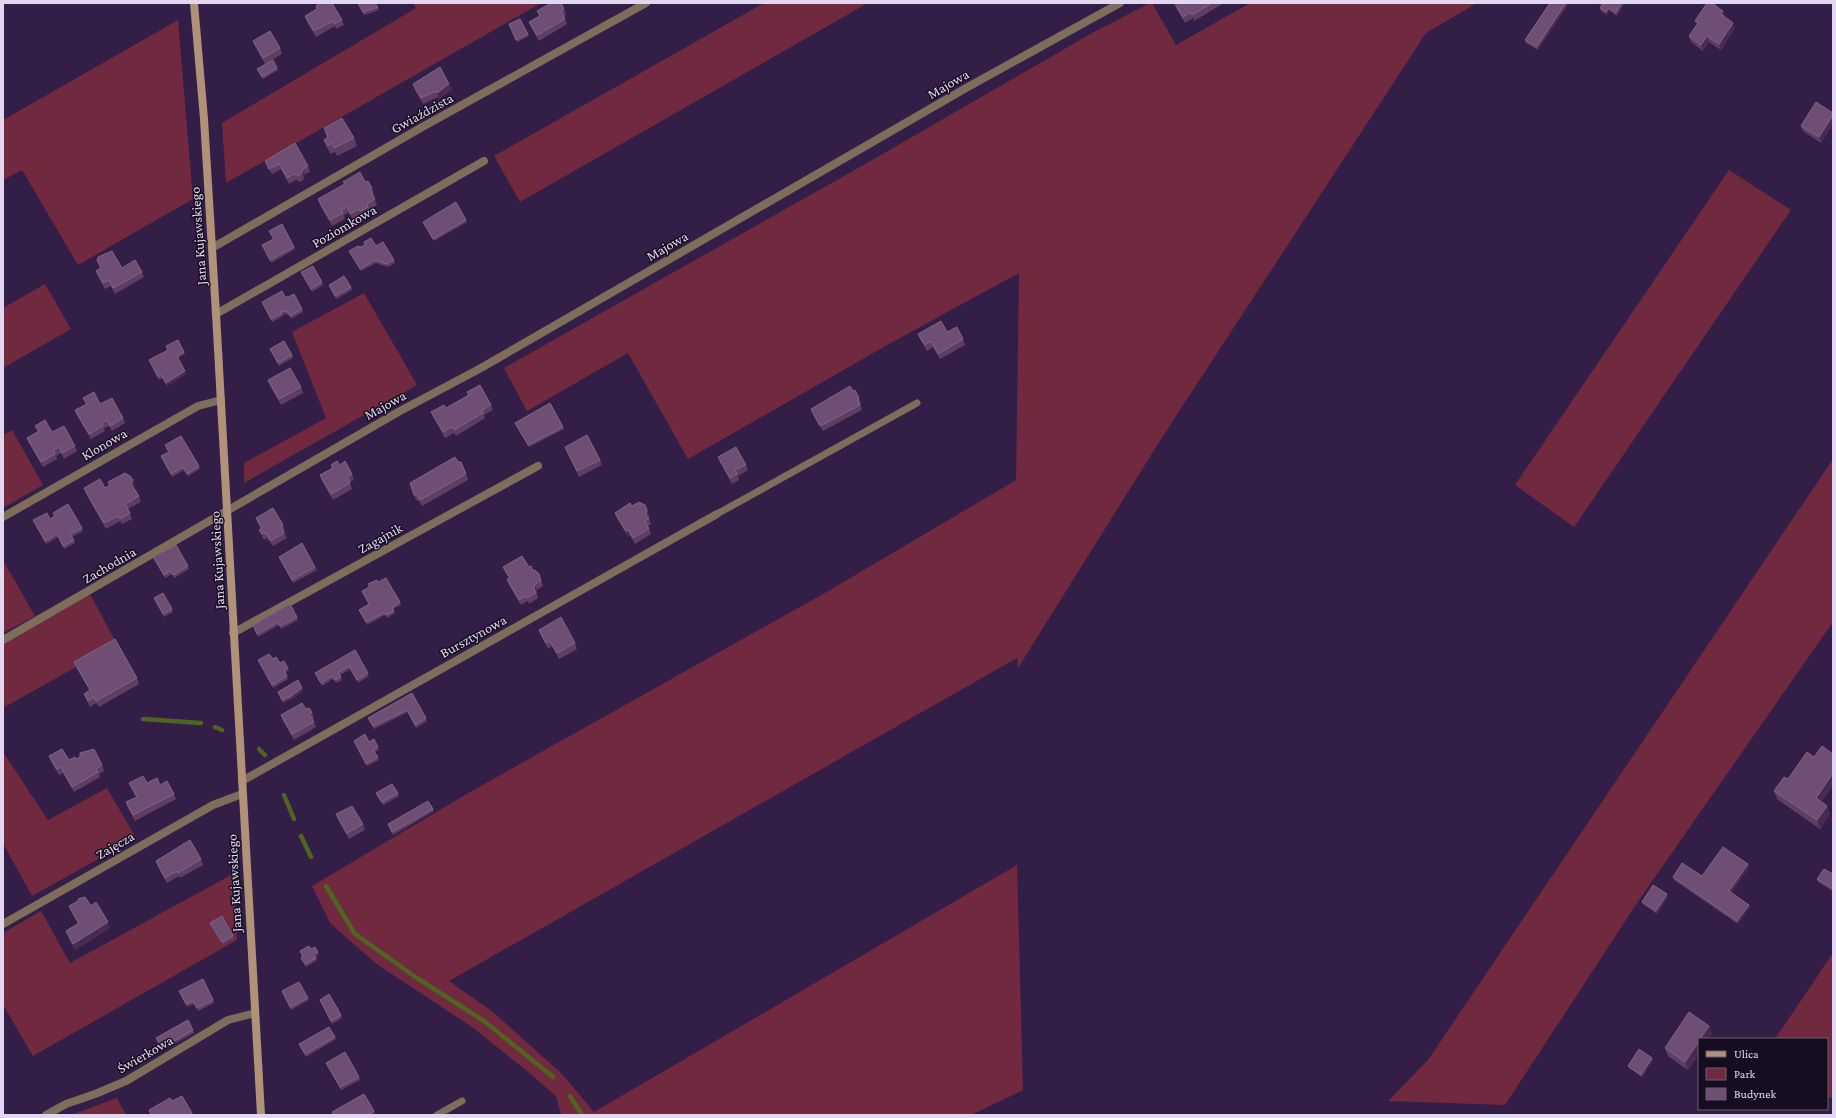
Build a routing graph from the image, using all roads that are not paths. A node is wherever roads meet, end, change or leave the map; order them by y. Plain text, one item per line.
1 (194, 3) edge
2 (646, 3) edge
3 (1120, 3) edge
4 (484, 161) dead end
5 (212, 248) junction
6 (216, 314) junction
7 (221, 400) junction
8 (917, 403) dead end
9 (538, 466) dead end
10 (227, 511) junction
11 (717, 514) joint
12 (3, 517) edge
13 (233, 633) junction
14 (3, 640) edge
15 (242, 781) junction
16 (242, 794) junction
17 (3, 924) edge
18 (255, 1013) junction
19 (462, 1101) dead end
20 (46, 1115) edge
21 (262, 1115) edge
22 (437, 1115) edge

1 - 5 main road, Jana Kujawskiego
2 - 5 street, Gwiaździsta
3 - 10 street, Majowa
4 - 6 street, Poziomkowa
5 - 6 main road, Jana Kujawskiego
6 - 7 main road, Jana Kujawskiego
7 - 10 main road, Jana Kujawskiego
7 - 12 street, Klonowa
8 - 11 lane
9 - 13 street, Zagajnik
10 - 13 main road, Jana Kujawskiego
10 - 14 street, Zachodnia
11 - 15 street, Bursztynowa
13 - 15 main road, Jana Kujawskiego
15 - 16 main road, Jana Kujawskiego
16 - 17 street, Zajęcza
16 - 18 main road, Jana Kujawskiego
18 - 20 street, Świerkowa
18 - 21 main road, Jana Kujawskiego
19 - 22 lane

